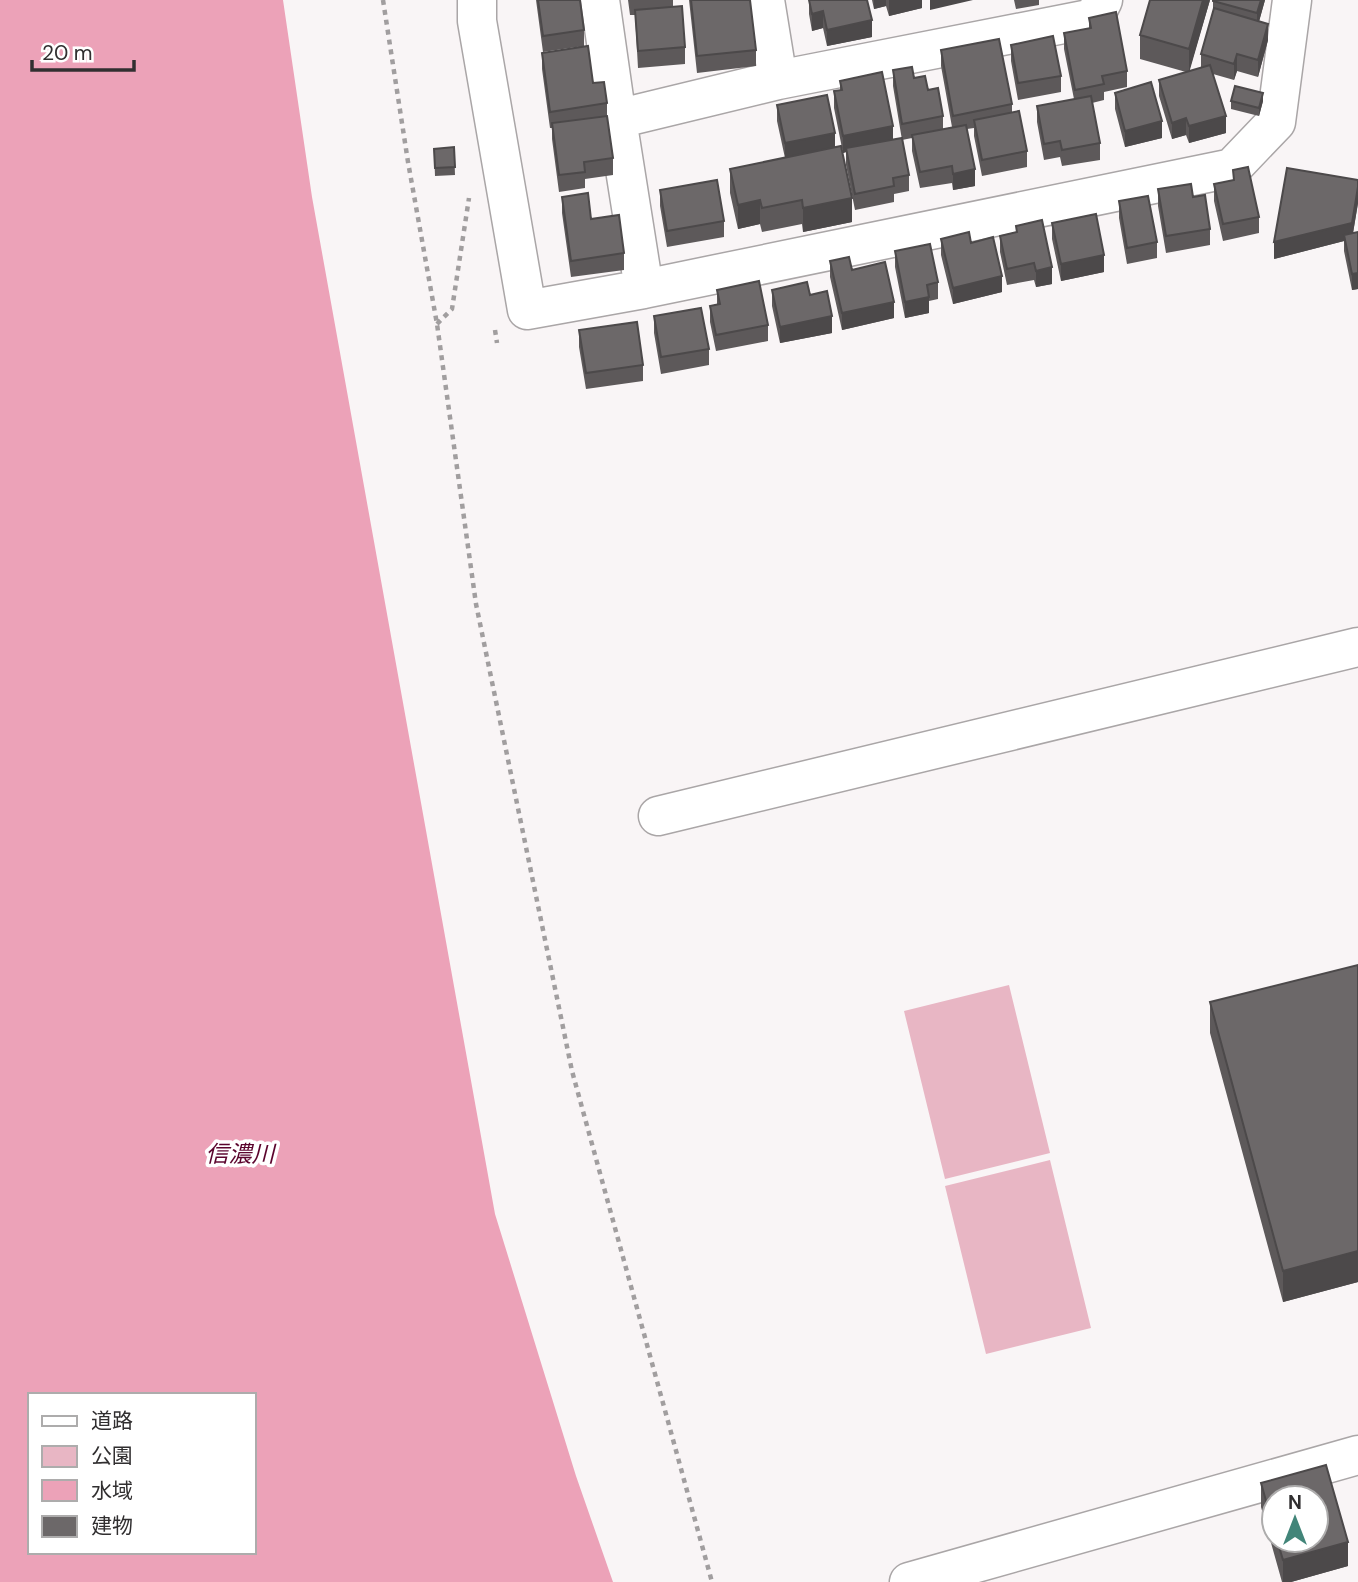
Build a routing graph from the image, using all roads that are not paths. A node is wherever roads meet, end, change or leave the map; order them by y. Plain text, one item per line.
1 (477, 0) edge
2 (600, 0) edge
3 (765, 0) edge
4 (1103, 0) edge
5 (1292, 0) edge
6 (778, 80) junction
7 (617, 119) junction
8 (644, 289) junction
9 (1358, 647) edge
10 (658, 816) dead end
11 (1358, 1455) edge
12 (909, 1582) edge

1 - 8 street
2 - 7 street
3 - 6 street
4 - 6 street
5 - 8 street
6 - 7 street
7 - 8 street
9 - 10 street
11 - 12 street

